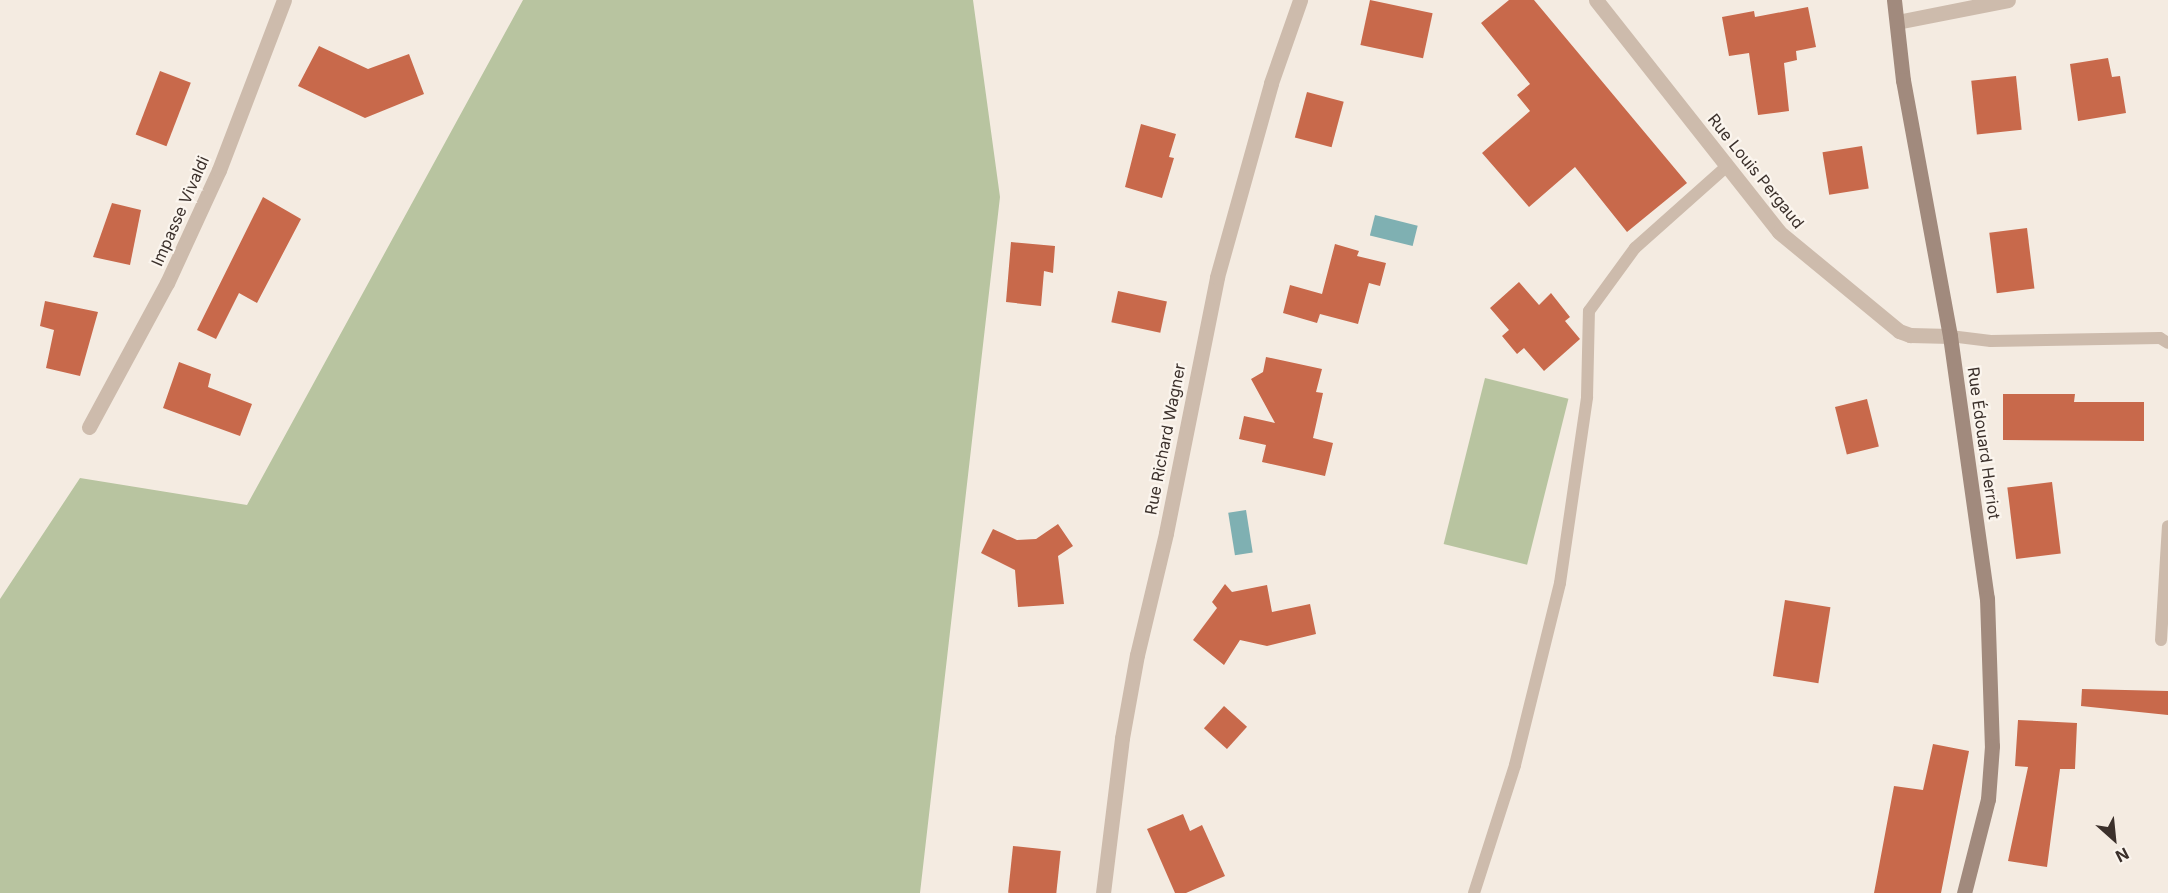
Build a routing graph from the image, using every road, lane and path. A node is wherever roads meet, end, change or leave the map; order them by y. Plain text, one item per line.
1 (284, 0) edge
2 (1300, 0) edge
3 (1596, 0) edge
4 (1894, 0) edge
5 (2008, 0) edge
6 (1897, 22) junction
7 (1727, 166) junction
8 (1950, 336) junction
9 (2168, 343) edge
10 (88, 428) dead end
11 (2168, 526) edge
12 (2161, 640) dead end
13 (1103, 893) edge
14 (1474, 893) edge
15 (1964, 893) edge

1 - 10 street, Impasse Vivaldi
2 - 13 street, Rue Richard Wagner
3 - 7 street, Rue Louis Pergaud
4 - 6 street, Rue Édouard Herriot
5 - 6 street
6 - 8 street, Rue Édouard Herriot
7 - 8 street, Rue Louis Pergaud
7 - 14 lane
8 - 9 lane
8 - 15 street, Rue Édouard Herriot
11 - 12 lane

